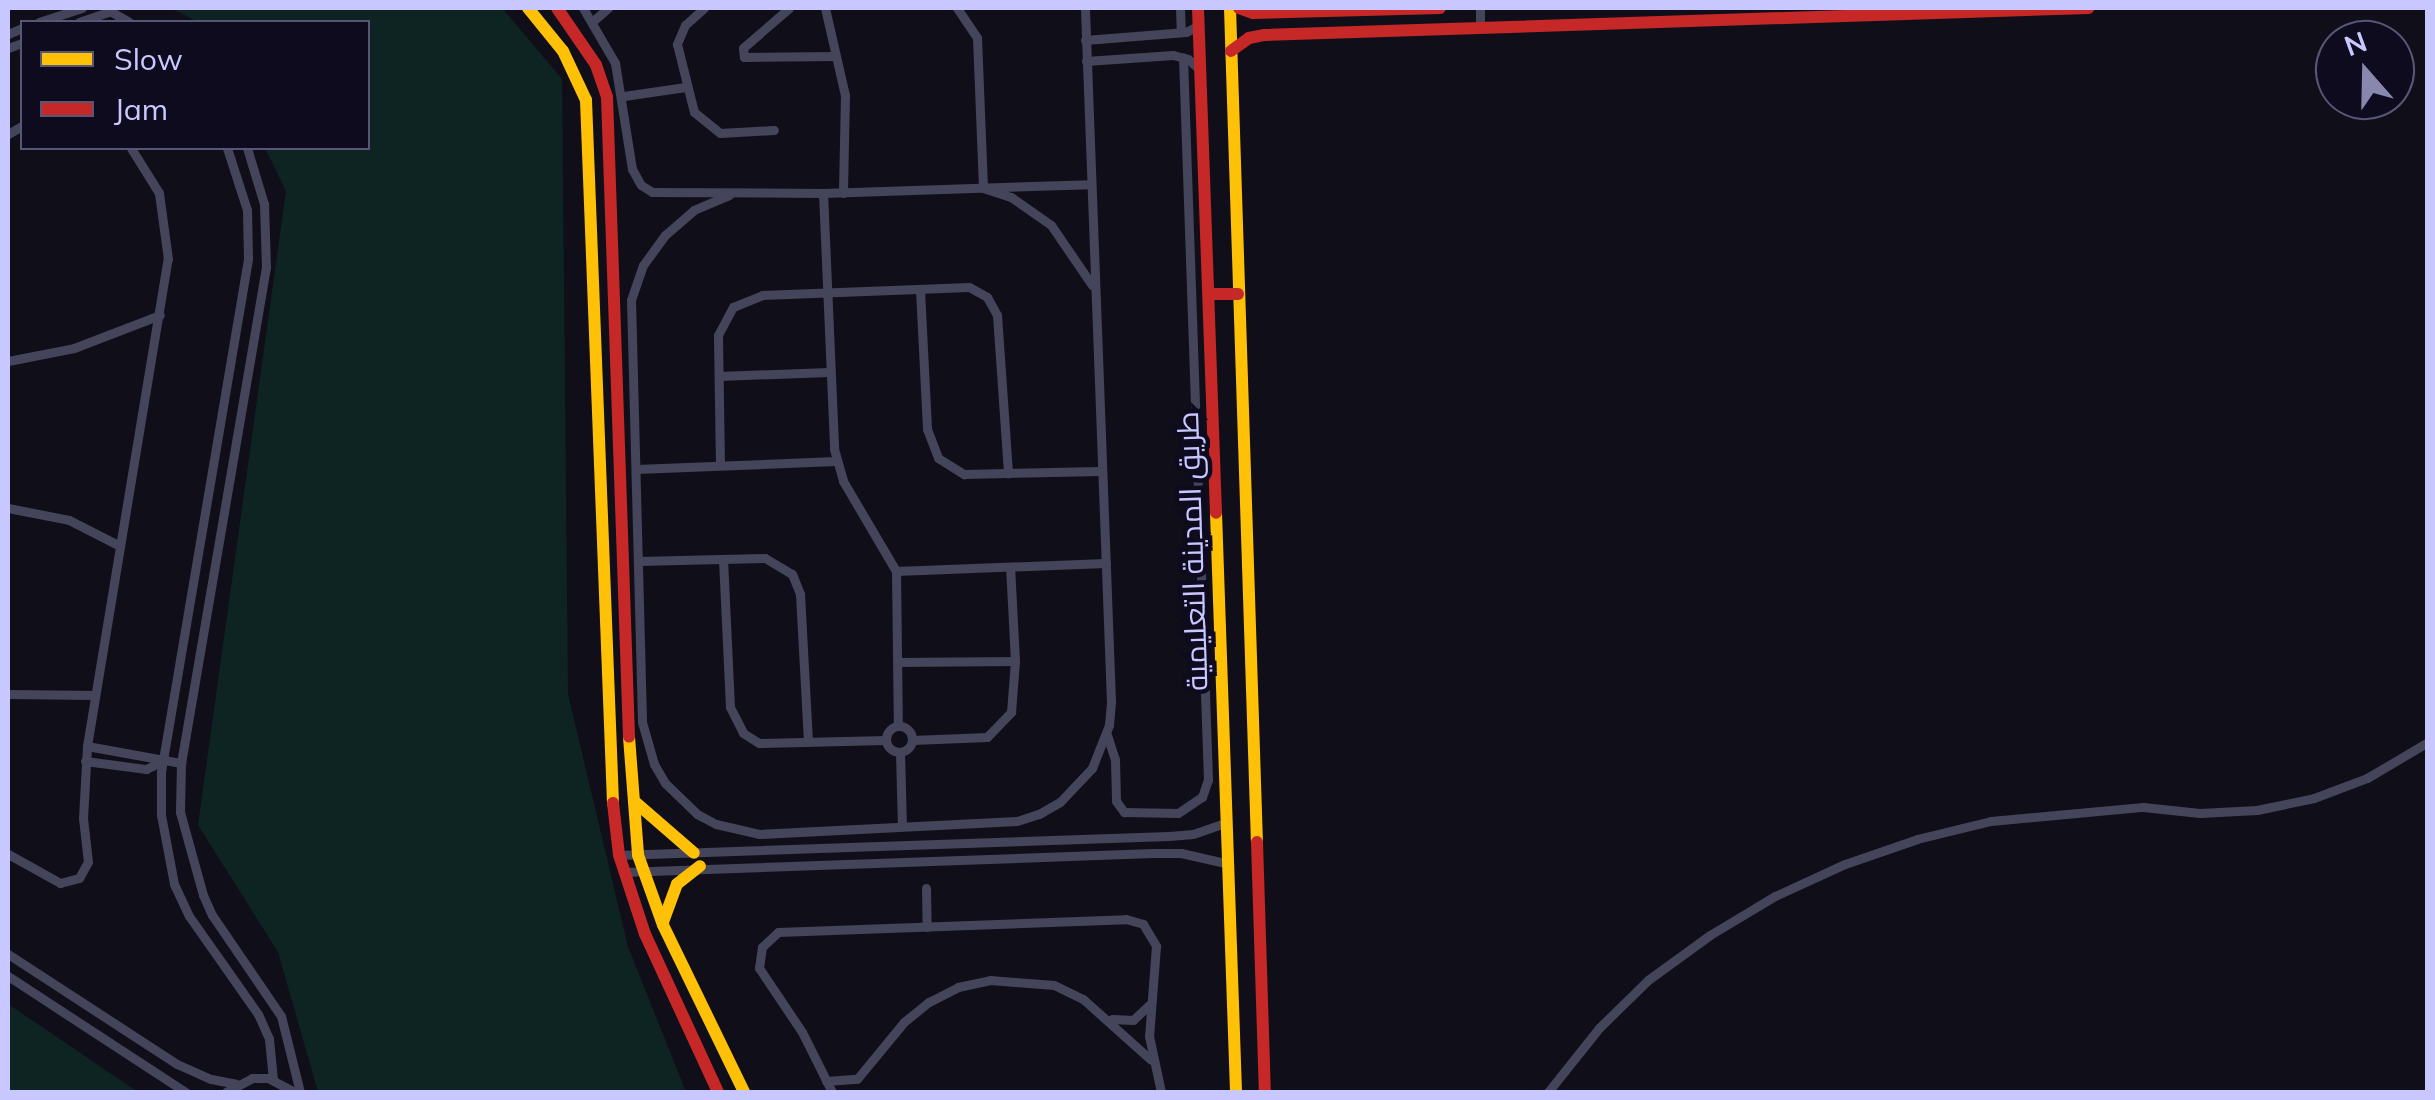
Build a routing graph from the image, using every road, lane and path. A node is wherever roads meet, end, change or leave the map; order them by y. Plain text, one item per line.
1 (75, 8) edge
2 (528, 8) edge
3 (557, 8) edge
4 (583, 8) edge
5 (608, 8) edge
6 (704, 8) edge
7 (789, 8) edge
8 (825, 8) edge
9 (958, 8) edge
10 (1085, 8) edge
11 (1180, 8) edge
12 (1198, 8) edge
13 (1230, 8) edge
14 (1239, 8) edge
15 (1440, 8) edge
16 (1480, 8) edge
17 (2089, 8) edge
18 (1832, 11) edge
19 (44, 20) edge
20 (593, 21) junction
21 (1199, 25) junction
22 (1480, 26) junction
23 (1181, 32) junction
24 (1085, 40) junction
25 (1231, 51) junction
26 (835, 56) junction
27 (1183, 57) junction
28 (1086, 61) junction
29 (1200, 71) junction
30 (685, 88) junction
31 (624, 96) junction
32 (774, 130) dead end
33 (133, 150) edge
34 (228, 150) edge
35 (248, 150) edge
36 (1090, 184) junction
37 (983, 188) junction
38 (843, 193) junction
39 (824, 194) junction
40 (729, 195) junction
41 (1094, 288) junction
42 (920, 290) junction
43 (827, 293) junction
44 (1209, 294) junction
45 (1238, 294) junction
46 (160, 316) junction
47 (8, 362) edge
48 (830, 372) junction
49 (719, 376) junction
50 (598, 455) junction
51 (619, 455) junction
52 (836, 460) junction
53 (720, 465) junction
54 (636, 470) junction
55 (1101, 472) junction
56 (1008, 474) junction
57 (8, 508) edge
58 (120, 546) junction
59 (723, 559) junction
60 (638, 561) junction
61 (1106, 563) junction
62 (1010, 566) junction
63 (896, 571) junction
64 (1015, 660) junction
65 (898, 662) junction
66 (8, 694) edge
67 (95, 695) junction
68 (898, 725) junction
69 (1106, 733) junction
70 (886, 740) junction
71 (912, 740) junction
72 (808, 742) junction
73 (2428, 742) edge
74 (86, 746) junction
75 (900, 752) junction
76 (85, 760) junction
77 (163, 761) junction
78 (181, 763) junction
79 (634, 801) junction
80 (1227, 822) junction
81 (902, 826) junction
82 (8, 854) edge
83 (638, 854) junction
84 (618, 855) junction
85 (697, 860) junction
86 (1228, 864) junction
87 (623, 872) junction
88 (643, 872) junction
89 (926, 888) dead end
90 (663, 925) junction
91 (927, 927) junction
92 (8, 954) edge
93 (8, 976) edge
94 (1149, 1004) junction
95 (1110, 1018) junction
96 (1152, 1061) junction
97 (857, 1079) junction
98 (273, 1080) junction
99 (826, 1080) junction
100 (236, 1084) junction
101 (185, 1092) edge
102 (226, 1092) edge
103 (297, 1092) edge
104 (718, 1092) edge
105 (744, 1092) edge
106 (832, 1092) edge
107 (858, 1092) edge
108 (1161, 1092) edge
109 (1236, 1092) edge
110 (1264, 1092) edge
111 (1548, 1092) edge

1 - 19 street
2 - 50 street
3 - 51 street
4 - 20 street
5 - 20 street
6 - 30 street
7 - 26 street
8 - 26 street
9 - 37 street
10 - 24 street
11 - 23 street
12 - 21 street, طريق المدينة التعليمية
13 - 25 street, طريق المدينة التعليمية
14 - 15 street
16 - 22 street
17 - 18 street
18 - 22 street
20 - 31 street
21 - 23 street
21 - 29 street, طريق المدينة التعليمية
22 - 25 street
23 - 24 street
24 - 28 street
25 - 45 street, طريق المدينة التعليمية
26 - 38 street
27 - 28 street
27 - 29 street
27 - 69 street
28 - 36 street
29 - 44 street, طريق المدينة التعليمية
30 - 31 street
30 - 32 street
31 - 40 street
33 - 46 street
34 - 77 street
35 - 78 street
36 - 37 street
36 - 41 street
37 - 38 street
37 - 41 street
38 - 39 street
39 - 40 street
39 - 43 street
40 - 54 street
41 - 55 street
42 - 43 street
42 - 56 street
42 - 56 street
43 - 48 street
43 - 49 street
44 - 45 street
44 - 80 street, طريق المدينة التعليمية
45 - 110 street, طريق المدينة التعليمية
46 - 47 street
46 - 58 street
48 - 49 street
48 - 52 street
49 - 53 street
50 - 51 street
50 - 84 street
51 - 79 street
52 - 53 street
52 - 63 street
53 - 54 street
54 - 60 street
55 - 56 street
55 - 61 street
57 - 58 street
58 - 67 street
59 - 60 street
59 - 72 street
59 - 72 street
60 - 81 street
61 - 62 street
61 - 69 street
62 - 63 street
62 - 64 street
63 - 65 street
64 - 65 street
64 - 71 street
65 - 68 street
66 - 67 street
67 - 74 street
68 - 70 street
68 - 71 street
69 - 81 street
70 - 72 street
70 - 75 street
71 - 75 street
73 - 111 street
74 - 76 street
74 - 77 street
75 - 81 street
76 - 77 street
76 - 82 street
77 - 78 street
77 - 98 street
78 - 103 street
79 - 83 street
79 - 85 street
80 - 85 street
80 - 86 street, طريق المدينة التعليمية
83 - 84 street
83 - 85 street
83 - 88 street
84 - 87 street
85 - 86 street
85 - 88 street
85 - 90 street
86 - 109 street, طريق المدينة التعليمية
87 - 88 street
87 - 104 street
88 - 90 street
89 - 91 street
90 - 105 street
91 - 94 street
91 - 99 street
92 - 100 street
93 - 101 street
94 - 95 street
94 - 96 street
95 - 96 street
95 - 97 street
96 - 108 street
97 - 99 street
97 - 107 street
98 - 100 street
98 - 103 street
99 - 106 street
100 - 102 street

